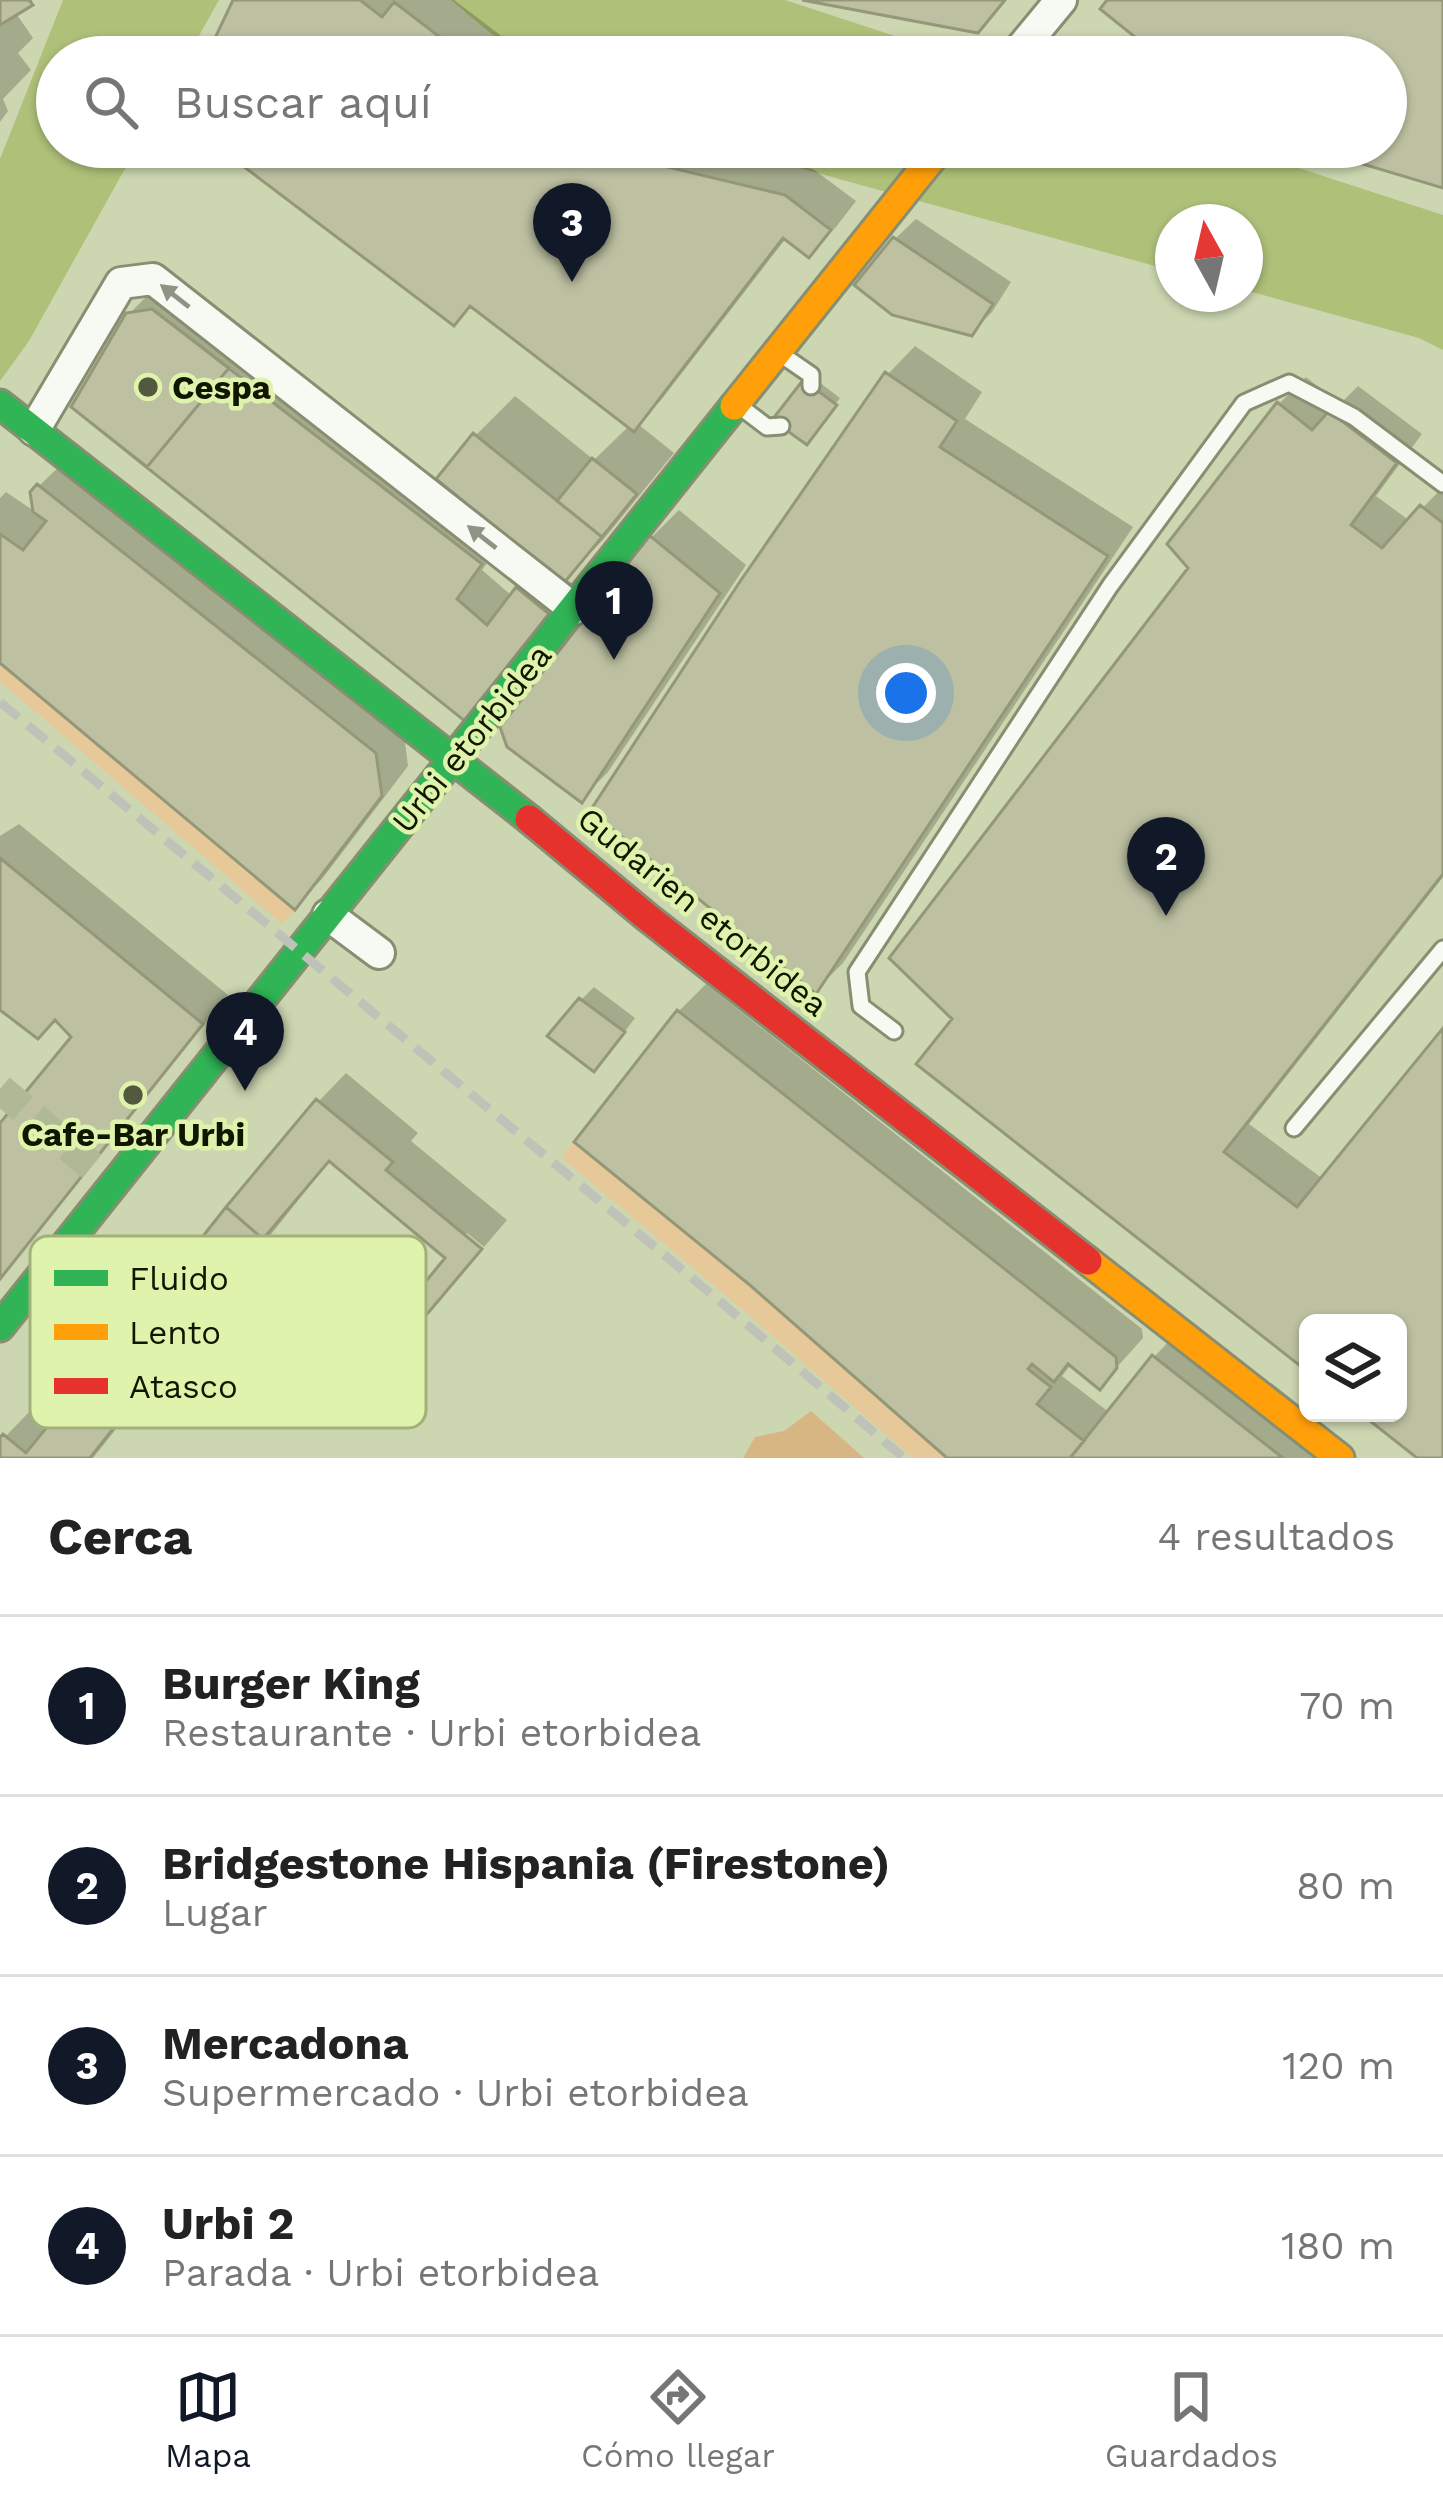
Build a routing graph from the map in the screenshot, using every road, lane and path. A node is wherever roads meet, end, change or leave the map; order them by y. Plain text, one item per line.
1 (1053, 10) edge
2 (1031, 36) edge
3 (924, 168) edge
4 (777, 352) junction
5 (812, 386) dead end
6 (736, 404) junction
7 (18, 418) edge
8 (781, 426) dead end
9 (1443, 484) edge
10 (574, 609) junction
11 (454, 760) junction
12 (328, 915) junction
13 (1443, 949) edge
14 (379, 953) dead end
15 (894, 1031) dead end
16 (1294, 1128) dead end
17 (72, 1236) edge
18 (30, 1289) edge
19 (0, 1327) edge
20 (1340, 1458) edge

1 - 2 street
3 - 4 street, Urbi etorbidea
4 - 5 lane
4 - 6 street, Urbi etorbidea
6 - 8 lane
6 - 10 street, Urbi etorbidea
10 -> 7 street
7 - 11 street, Gudarien etorbidea
9 - 15 lane, Gudarien etorbidea
10 - 11 street, Urbi etorbidea
11 - 12 street, Urbi etorbidea
11 - 20 street, Gudarien etorbidea
12 - 14 street
12 - 17 street, Urbi etorbidea
13 - 16 lane
18 - 19 street, Urbi etorbidea

